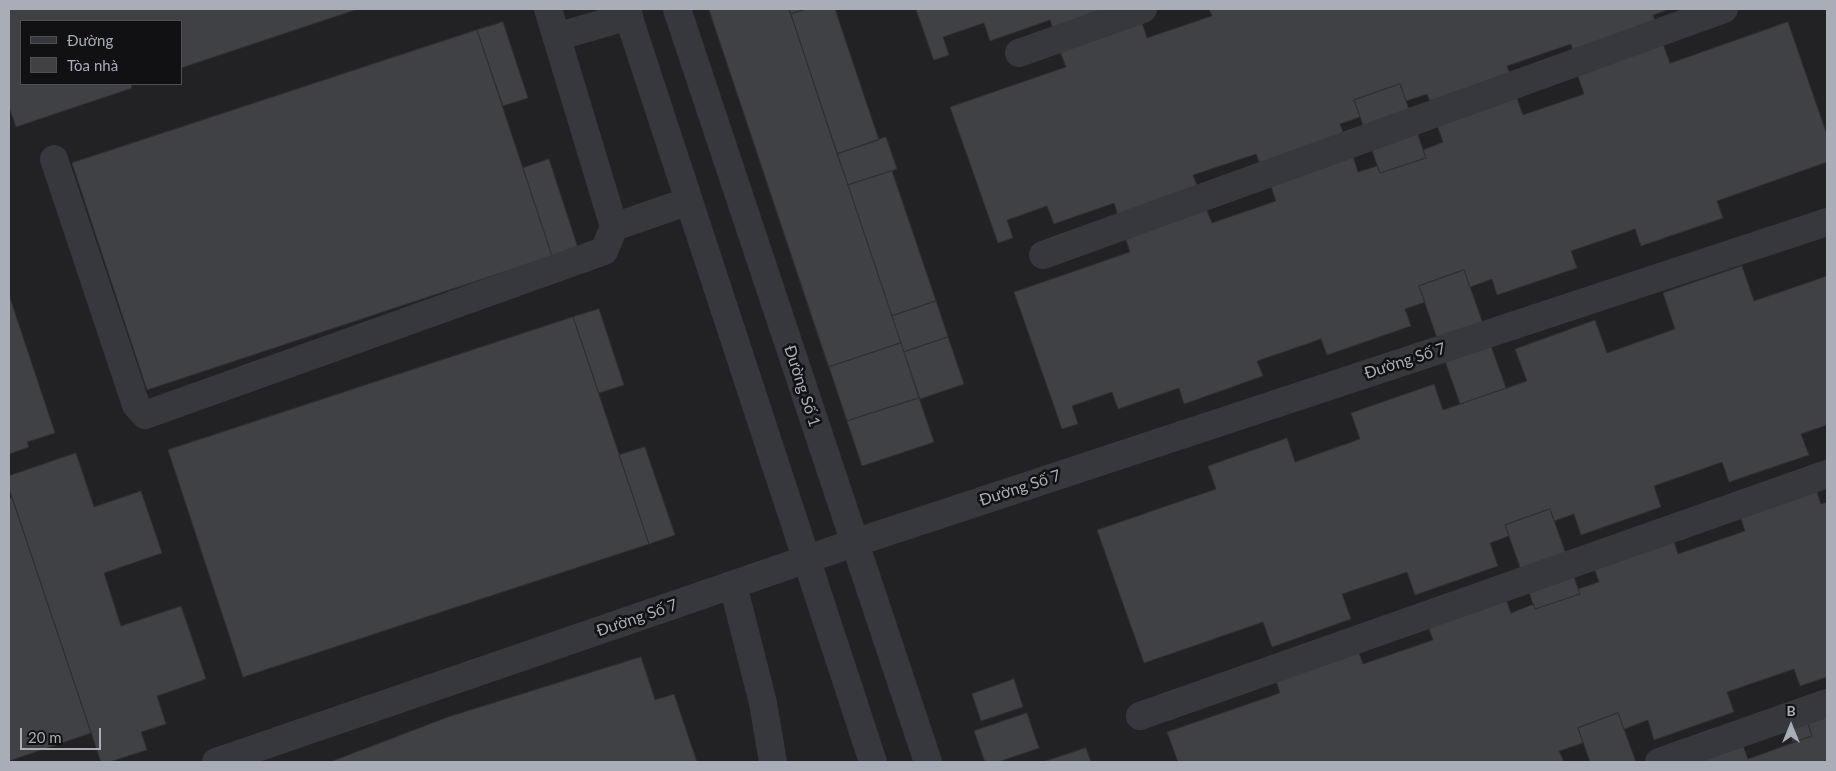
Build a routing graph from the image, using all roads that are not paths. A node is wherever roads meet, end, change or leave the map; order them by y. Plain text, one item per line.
1 (548, 9) edge
2 (677, 9) edge
3 (1143, 9) edge
4 (1724, 9) edge
5 (628, 12) edge
6 (556, 37) junction
7 (1019, 53) dead end
8 (54, 160) dead end
9 (689, 201) junction
10 (1827, 222) edge
11 (614, 227) junction
12 (1043, 255) dead end
13 (1827, 474) edge
14 (854, 543) junction
15 (806, 560) junction
16 (733, 586) junction
17 (1827, 703) edge
18 (1140, 716) dead end
19 (216, 762) edge
20 (773, 762) edge
21 (873, 762) edge
22 (928, 762) edge
23 (1659, 762) edge

1 - 6 lane
2 - 14 lane, Đường Số 1
3 - 7 lane
4 - 12 lane
5 - 6 lane
5 - 9 lane
6 - 11 lane
8 - 11 lane
9 - 11 lane
9 - 15 lane
10 - 14 lane, Đường Số 7
13 - 18 lane
14 - 15 lane, Đường Số 7
14 - 22 lane, Đường Số 1
15 - 16 lane, Đường Số 7
15 - 21 lane
16 - 19 lane, Đường Số 7
16 - 20 lane
17 - 23 lane

